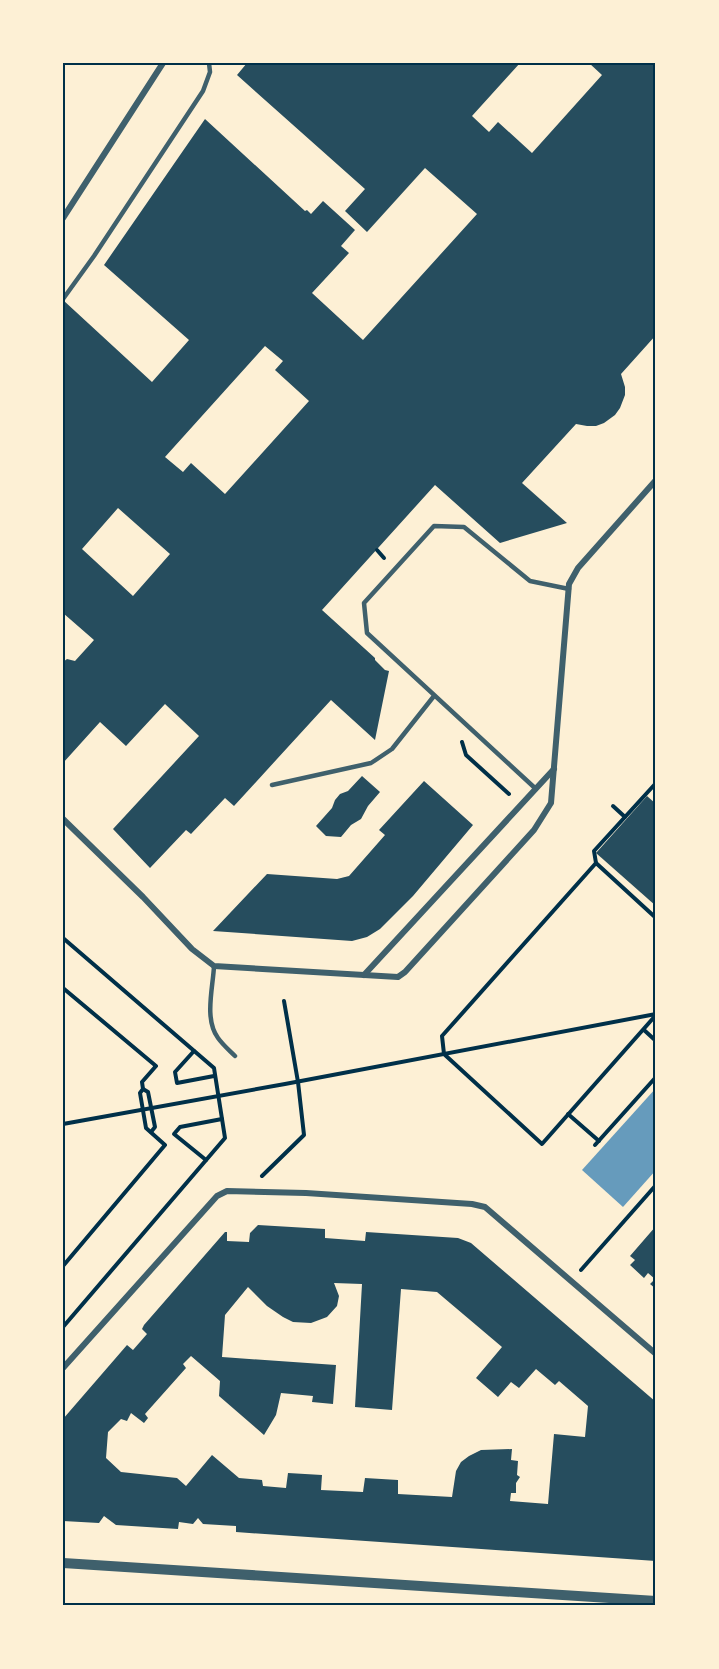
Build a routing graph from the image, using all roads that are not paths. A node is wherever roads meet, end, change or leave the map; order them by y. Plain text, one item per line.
1 (163, 63) edge
2 (209, 63) edge
3 (63, 218) edge
4 (63, 299) edge
5 (656, 480) edge
6 (569, 589) junction
7 (434, 696) junction
8 (554, 769) junction
9 (272, 785) dead end
10 (536, 789) junction
11 (63, 819) edge
12 (214, 966) junction
13 (364, 975) junction
14 (235, 1056) dead end
15 (656, 1354) edge
16 (63, 1368) edge
17 (63, 1563) edge
18 (656, 1601) edge

1 - 3 street
2 - 4 lane
5 - 6 street
6 - 7 lane
6 - 8 street
7 - 9 lane
7 - 10 lane
8 - 10 street
8 - 13 street
10 - 13 street
11 - 12 street
12 - 13 street
12 - 14 lane
15 - 16 street
17 - 18 street

